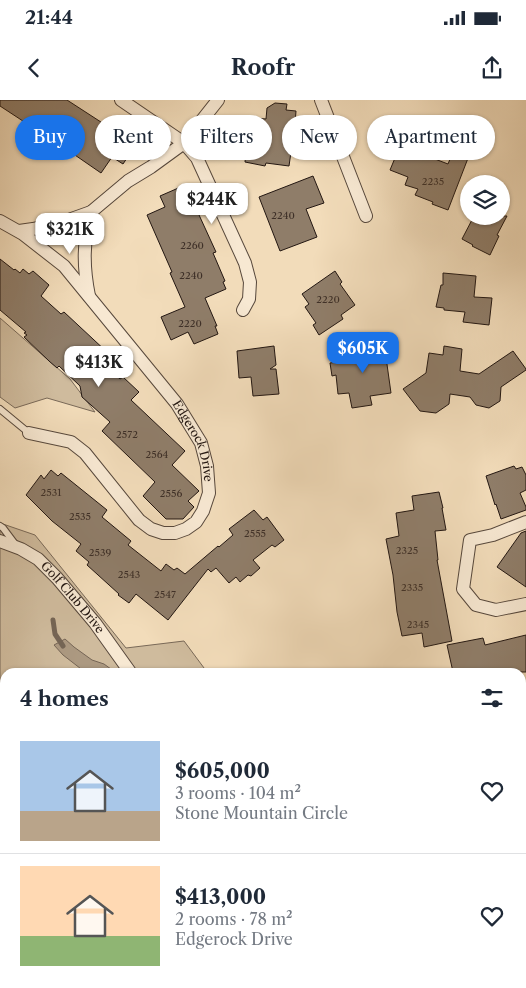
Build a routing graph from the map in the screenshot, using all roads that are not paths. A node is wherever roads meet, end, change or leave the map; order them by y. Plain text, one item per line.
1 (121, 100) edge
2 (218, 100) edge
3 (321, 100) edge
4 (206, 115) edge
5 (181, 141) edge
6 (181, 145) edge
7 (198, 160) edge
8 (91, 212) junction
9 (366, 216) dead end
10 (0, 221) edge
11 (19, 231) junction
12 (90, 298) junction
13 (243, 310) dead end
14 (0, 409) edge
15 (29, 433) joint
16 (526, 522) edge
17 (0, 526) edge
18 (0, 541) edge
19 (17, 547) junction
20 (526, 604) edge
21 (127, 668) edge

1 - 5 street
2 - 4 street
3 - 9 street
6 - 8 street
7 - 13 street
8 - 11 street
8 - 12 street
10 - 11 street, Edgerock Drive
11 - 12 street, Edgerock Drive
12 - 15 street, Edgerock Drive
14 - 15 lane
16 - 20 street
17 - 19 lane
18 - 19 street, Golf Club Drive
19 - 21 street, Golf Club Drive

